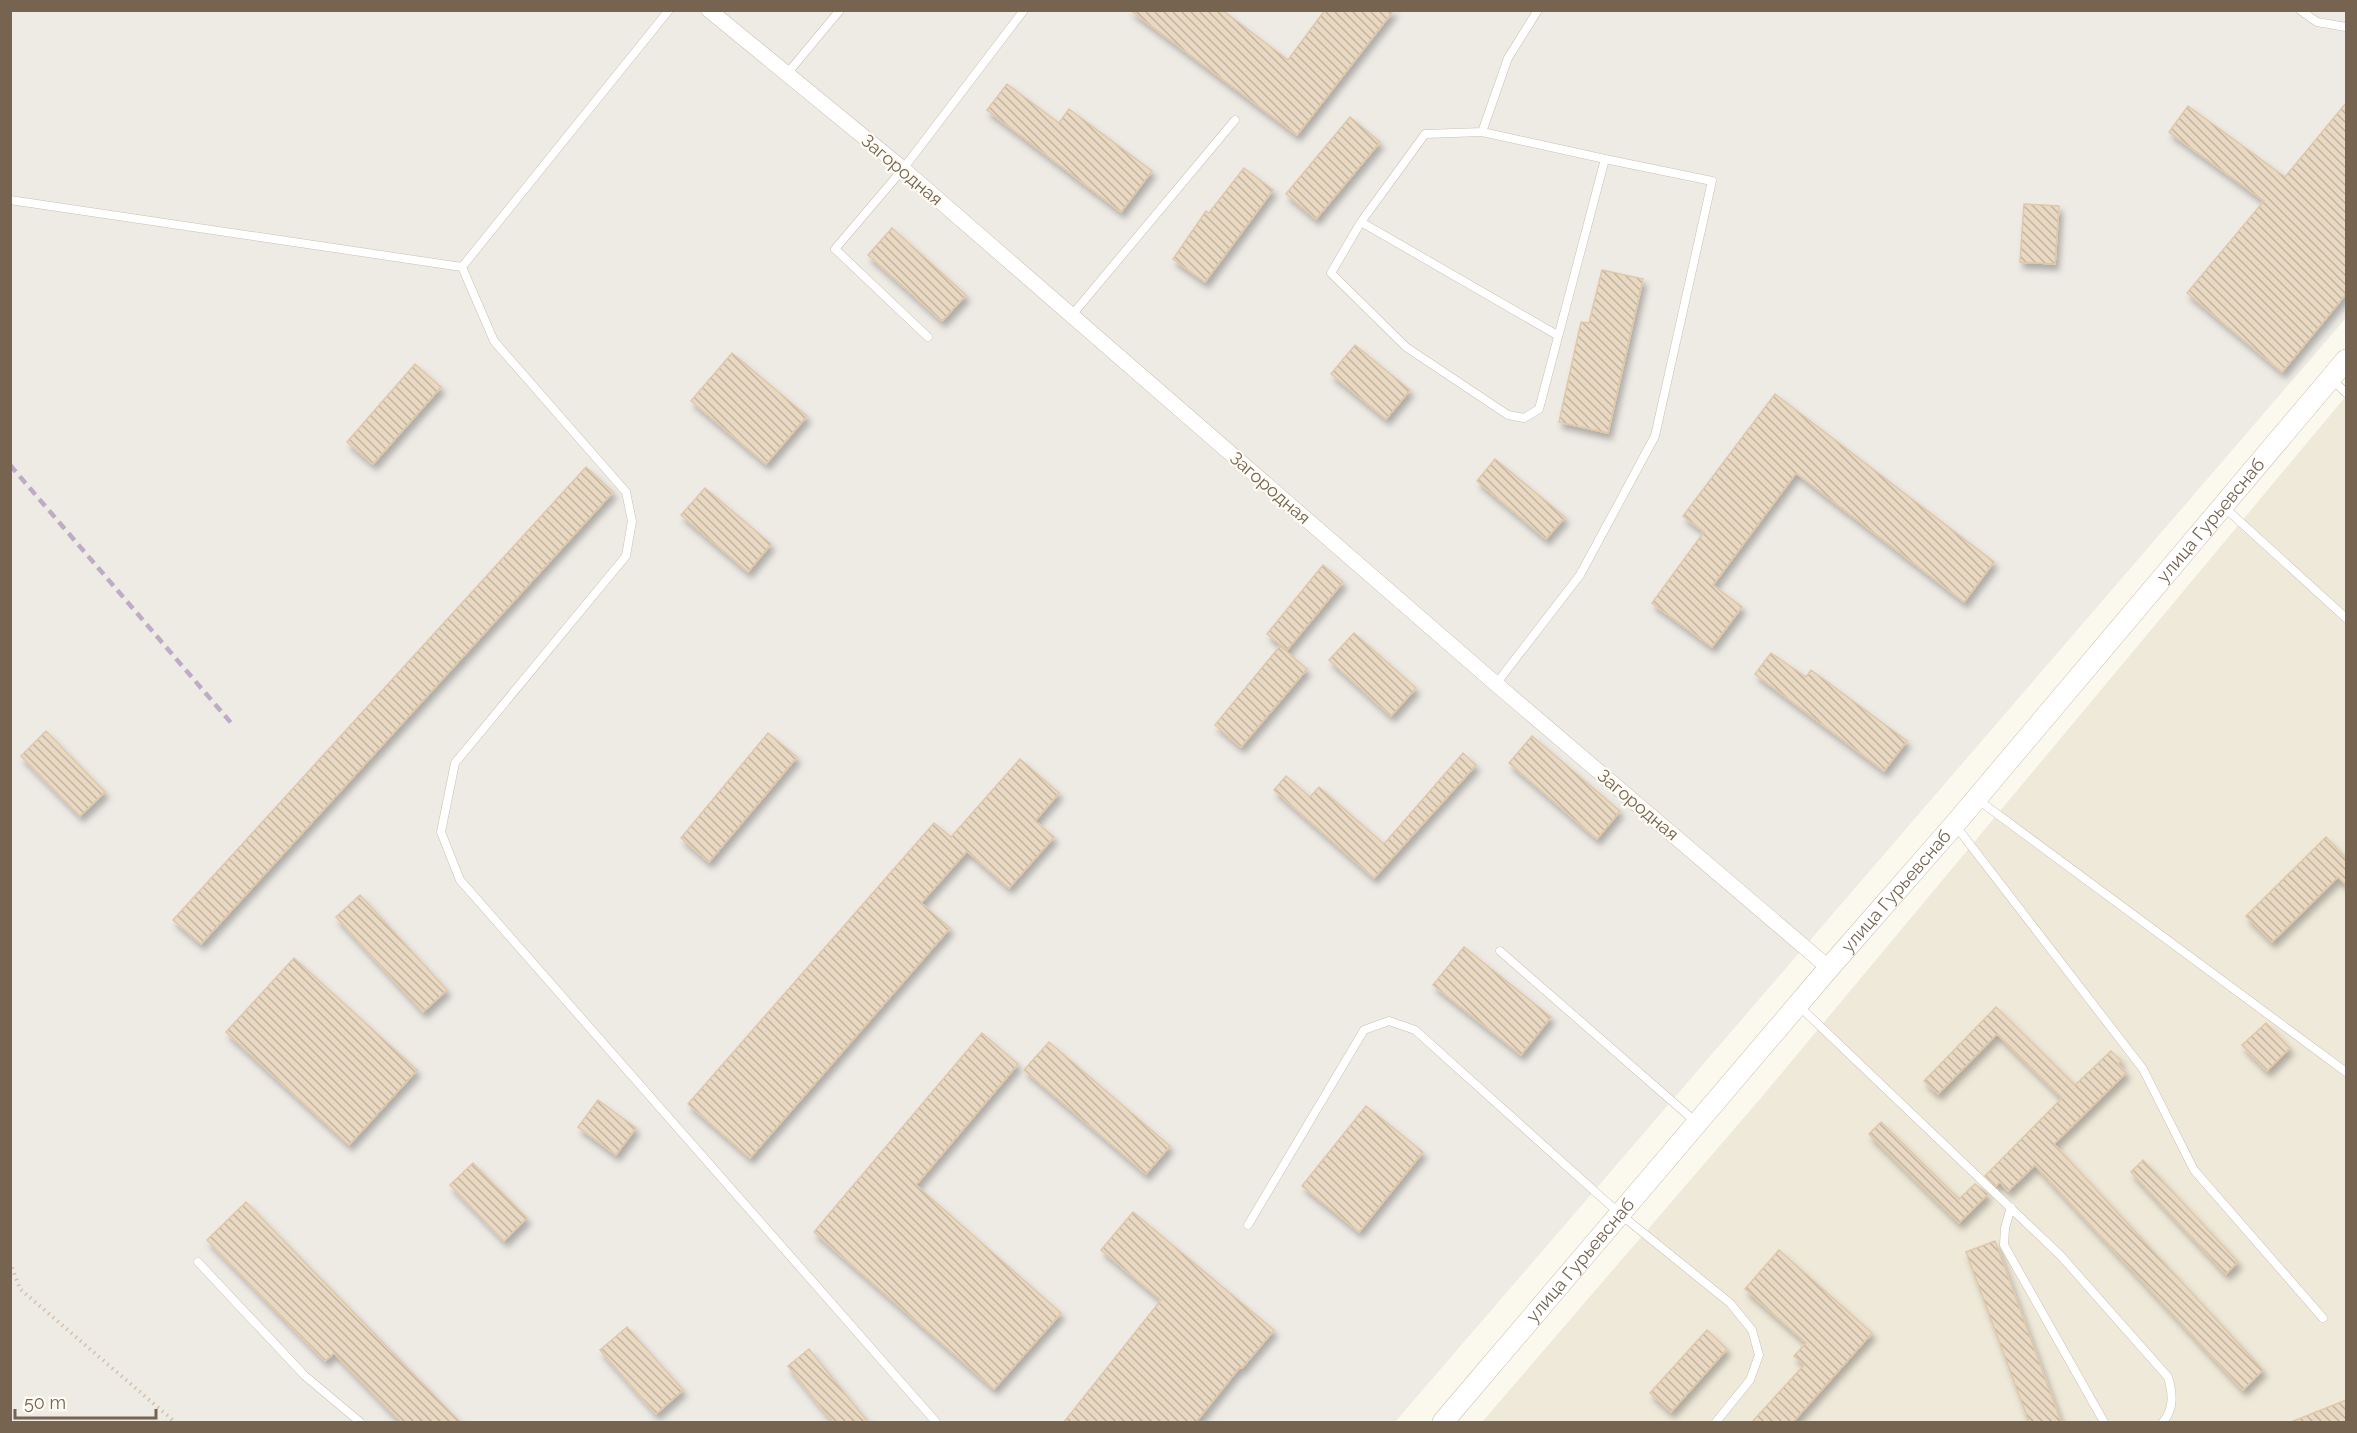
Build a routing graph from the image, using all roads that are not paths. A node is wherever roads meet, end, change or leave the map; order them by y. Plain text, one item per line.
1 (669, 10) edge
2 (708, 10) edge
3 (840, 10) edge
4 (1024, 10) edge
5 (1538, 10) edge
6 (2300, 10) edge
7 (2346, 27) edge
8 (786, 75) junction
9 (1235, 120) dead end
10 (1482, 132) junction
11 (1605, 159) junction
12 (903, 170) junction
13 (10, 200) edge
14 (1361, 222) junction
15 (462, 267) junction
16 (1072, 315) junction
17 (1557, 335) junction
18 (928, 337) dead end
19 (2346, 360) edge
20 (2331, 378) junction
21 (2346, 393) edge
22 (2223, 506) junction
23 (2346, 618) edge
24 (1496, 684) junction
25 (1976, 798) junction
26 (1954, 824) junction
27 (1500, 951) dead end
28 (1829, 968) junction
29 (1799, 1006) junction
30 (2346, 1072) edge
31 (1698, 1124) junction
32 (2011, 1207) junction
33 (1620, 1214) junction
34 (1248, 1225) dead end
35 (198, 1262) dead end
36 (2323, 1318) dead end
37 (360, 1422) edge
38 (936, 1422) edge
39 (1443, 1422) edge
40 (1716, 1422) edge
41 (2104, 1422) edge
42 (2163, 1422) edge

1 - 15 lane
2 - 8 street, Загородная
3 - 8 lane
4 - 12 lane
5 - 10 lane
6 - 7 lane
8 - 12 street, Загородная
9 - 16 lane
10 - 11 lane
10 - 14 lane
11 - 17 lane
11 - 24 lane
12 - 16 street, Загородная
12 - 18 lane
13 - 15 lane
14 - 17 lane
14 - 17 lane
15 - 38 lane
16 - 24 street, Загородная
19 - 20 street, улица Гурьевснаб
20 - 21 lane
20 - 22 street, улица Гурьевснаб
22 - 23 lane
22 - 25 street, улица Гурьевснаб
24 - 28 street, Загородная
25 - 26 street, улица Гурьевснаб
25 - 30 lane
26 - 28 street, улица Гурьевснаб
26 - 36 lane
27 - 31 lane
28 - 29 street, улица Гурьевснаб
29 - 31 street, улица Гурьевснаб
29 - 32 lane
31 - 33 street, улица Гурьевснаб
32 - 41 lane
32 - 42 lane
33 - 34 lane
33 - 39 street, улица Гурьевснаб
33 - 40 lane
35 - 37 lane

